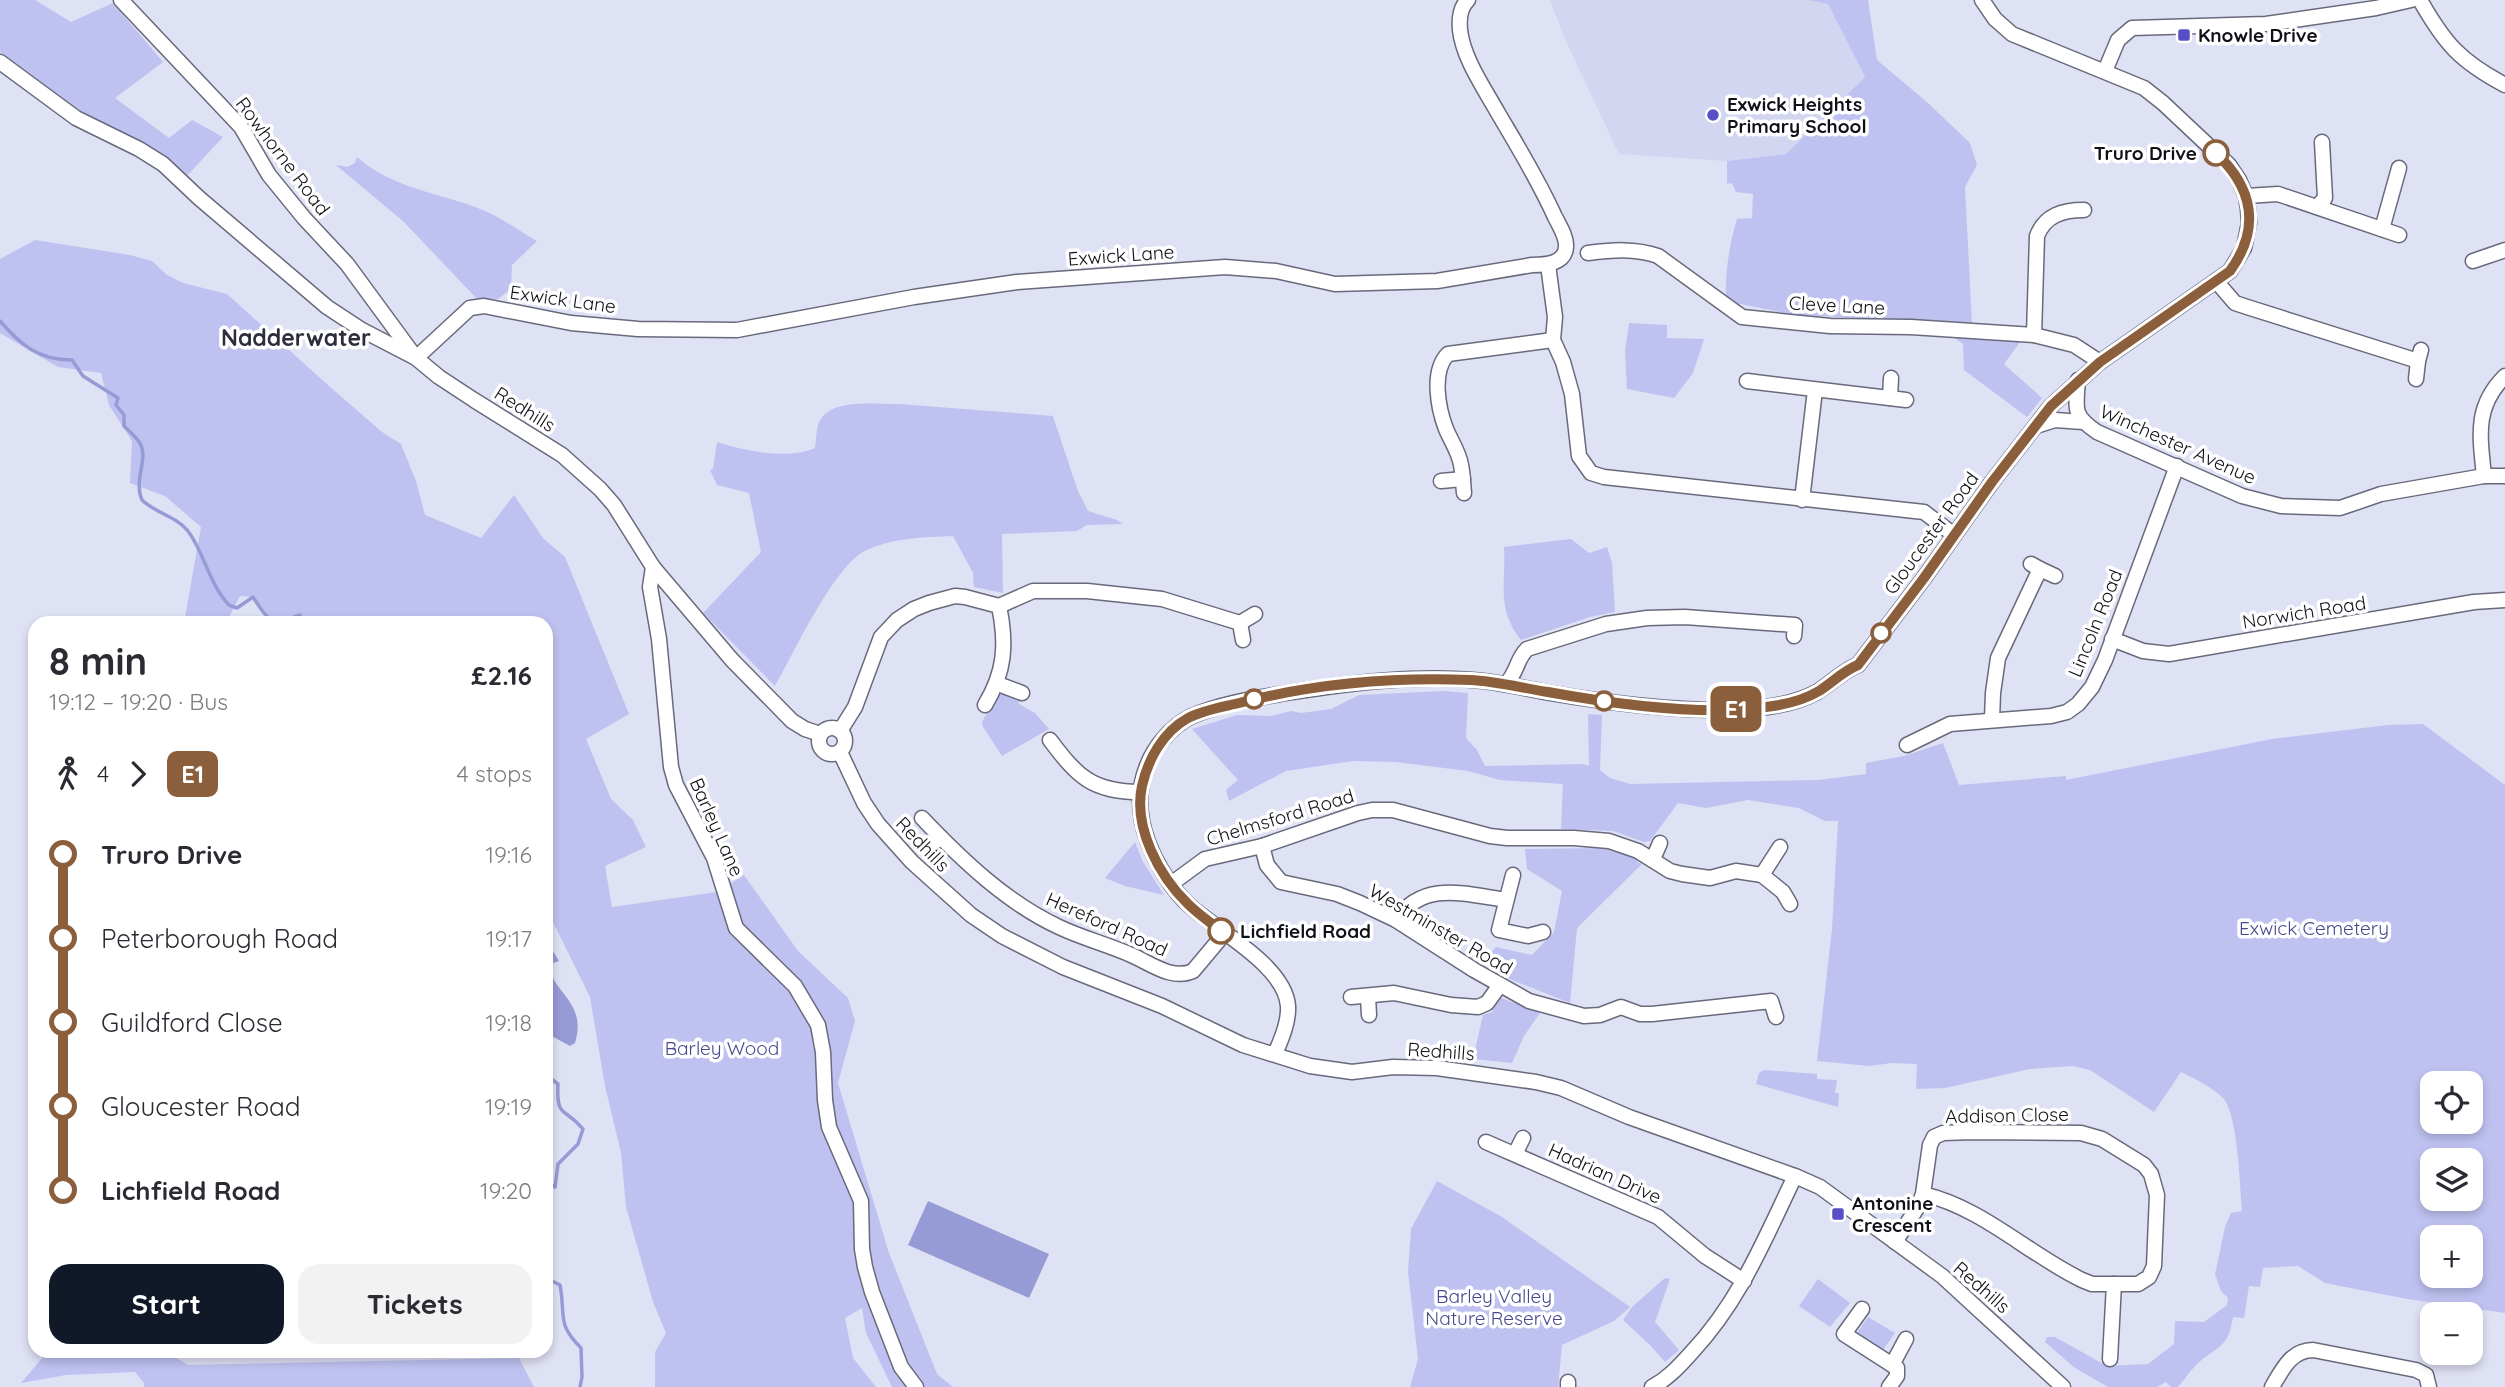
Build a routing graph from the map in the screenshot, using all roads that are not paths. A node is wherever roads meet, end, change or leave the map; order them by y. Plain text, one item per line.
1 (121, 0) edge
2 (1468, 0) edge
3 (1982, 0) edge
4 (2411, 0) edge
5 (2420, 0) edge
6 (0, 62) edge
7 (2105, 71) junction
8 (2505, 85) edge
9 (2326, 148) dead end
10 (2399, 168) dead end
11 (2246, 196) junction
12 (2317, 207) junction
13 (2084, 210) dead end
14 (2382, 229) junction
15 (2399, 235) dead end
16 (2496, 248) edge
17 (1588, 253) dead end
18 (2473, 261) dead end
19 (1548, 265) junction
20 (2216, 281) junction
21 (382, 308) junction
22 (362, 330) junction
23 (2034, 335) junction
24 (1553, 340) junction
25 (416, 358) junction
26 (2100, 362) junction
27 (2505, 376) edge
28 (1891, 378) dead end
29 (2416, 379) dead end
30 (2078, 380) junction
31 (1747, 381) dead end
32 (1815, 390) junction
33 (1890, 398) junction
34 (1906, 400) dead end
35 (2082, 422) junction
36 (2036, 426) junction
37 (2177, 466) junction
38 (2484, 475) junction
39 (2505, 476) edge
40 (1441, 481) dead end
41 (1802, 499) junction
42 (1954, 535) junction
43 (653, 567) junction
44 (2055, 576) dead end
45 (2505, 600) edge
46 (999, 606) junction
47 (1255, 614) dead end
48 (1240, 623) junction
49 (1796, 626) dead end
50 (2112, 639) junction
51 (1243, 640) dead end
52 (998, 684) junction
53 (1506, 684) junction
54 (1022, 693) dead end
55 (985, 705) dead end
56 (1992, 719) junction
57 (840, 731) junction
58 (820, 734) junction
59 (1050, 740) dead end
60 (1907, 745) dead end
61 (840, 752) junction
62 (1140, 792) junction
63 (922, 818) dead end
64 (940, 837) junction
65 (1660, 843) dead end
66 (1262, 846) junction
67 (1780, 847) dead end
68 (928, 849) dead end
69 (1653, 859) junction
70 (1762, 874) junction
71 (1513, 875) dead end
72 (1171, 884) junction
73 (1506, 900) junction
74 (1790, 904) dead end
75 (1396, 920) junction
76 (1543, 932) dead end
77 (1224, 933) junction
78 (1500, 985) junction
79 (1621, 991) dead end
80 (1368, 996) junction
81 (1351, 997) dead end
82 (1621, 1007) junction
83 (1369, 1015) dead end
84 (1776, 1017) dead end
85 (1275, 1054) junction
86 (1522, 1138) dead end
87 (1486, 1142) dead end
88 (1515, 1154) junction
89 (1795, 1176) junction
90 (1923, 1194) junction
91 (1895, 1241) junction
92 (1745, 1281) junction
93 (2114, 1284) junction
94 (1862, 1309) dead end
95 (1906, 1339) dead end
96 (2110, 1359) dead end
97 (1892, 1364) junction
98 (2055, 1385) edge
99 (916, 1387) edge
100 (1652, 1387) edge
101 (1889, 1387) edge
102 (2272, 1387) edge
103 (2429, 1387) edge

1 - 21 street, Rowhorne Road
2 - 19 street
3 - 7 street, Gloucester Road
4 - 7 street
5 - 8 street
6 - 22 street, Redhills
7 - 11 street, Gloucester Road
9 - 12 street
10 - 14 street
11 - 12 street
11 - 20 street, Gloucester Road
12 - 14 street
13 - 23 street
14 - 15 street
16 - 18 street
17 - 23 street, Cleve Lane
19 - 24 street
19 - 25 street, Exwick Lane
20 - 26 street, Gloucester Road
20 - 29 street
21 - 22 street
21 - 25 street, Rowhorne Road
22 - 25 street, Redhills
23 - 26 street, Cleve Lane
24 - 40 street
24 - 41 street
25 - 43 street, Redhills
26 - 30 street, Gloucester Road
27 - 38 street
28 - 33 street
30 - 35 street, Winchester Avenue
30 - 36 street, Gloucester Road
31 - 32 street
32 - 33 street
32 - 41 street
33 - 34 street
35 - 36 street, Winchester Avenue
35 - 37 street, Winchester Avenue
36 - 42 street, Gloucester Road
37 - 38 street, Winchester Avenue
37 - 50 street, Lincoln Road
38 - 39 street, Winchester Avenue
41 - 42 street
42 - 53 street, Gloucester Road
43 - 58 street, Redhills
43 - 99 street, Barley Lane
44 - 56 street
45 - 50 street, Norwich Road
46 - 48 street
46 - 52 street
46 - 57 street
47 - 48 street
48 - 51 street
49 - 53 street
50 - 56 street, Lincoln Road
52 - 54 street
52 - 55 street
53 - 62 street, Gloucester Road
56 - 60 street, Lincoln Road
57 - 58 street
57 - 61 street, Redhills
58 - 61 street, Redhills
59 - 62 street
61 - 85 street, Redhills
62 - 72 street
63 - 64 street, Hereford Road
64 - 68 street
64 - 77 street, Hereford Road
65 - 69 street
66 - 69 street, Chelmsford Road
66 - 72 street, Chelmsford Road
66 - 75 street, Westminster Road
67 - 70 street
69 - 70 street, Chelmsford Road
70 - 74 street
71 - 73 street
72 - 77 street
73 - 75 street
73 - 76 street
75 - 78 street, Westminster Road
77 - 85 street
78 - 80 street
78 - 82 street, Westminster Road
79 - 82 street
80 - 81 street
80 - 83 street
82 - 84 street, Westminster Road
85 - 89 street, Redhills
86 - 88 street
87 - 88 street, Hadrian Drive
88 - 92 street, Hadrian Drive
89 - 91 street, Redhills
89 - 92 street
90 - 91 street, Addison Close
90 - 93 street, Addison Close
90 - 93 street, Addison Close
91 - 98 street, Redhills
92 - 100 street
93 - 96 street
94 - 97 street
95 - 97 street
97 - 101 street
102 - 103 street

